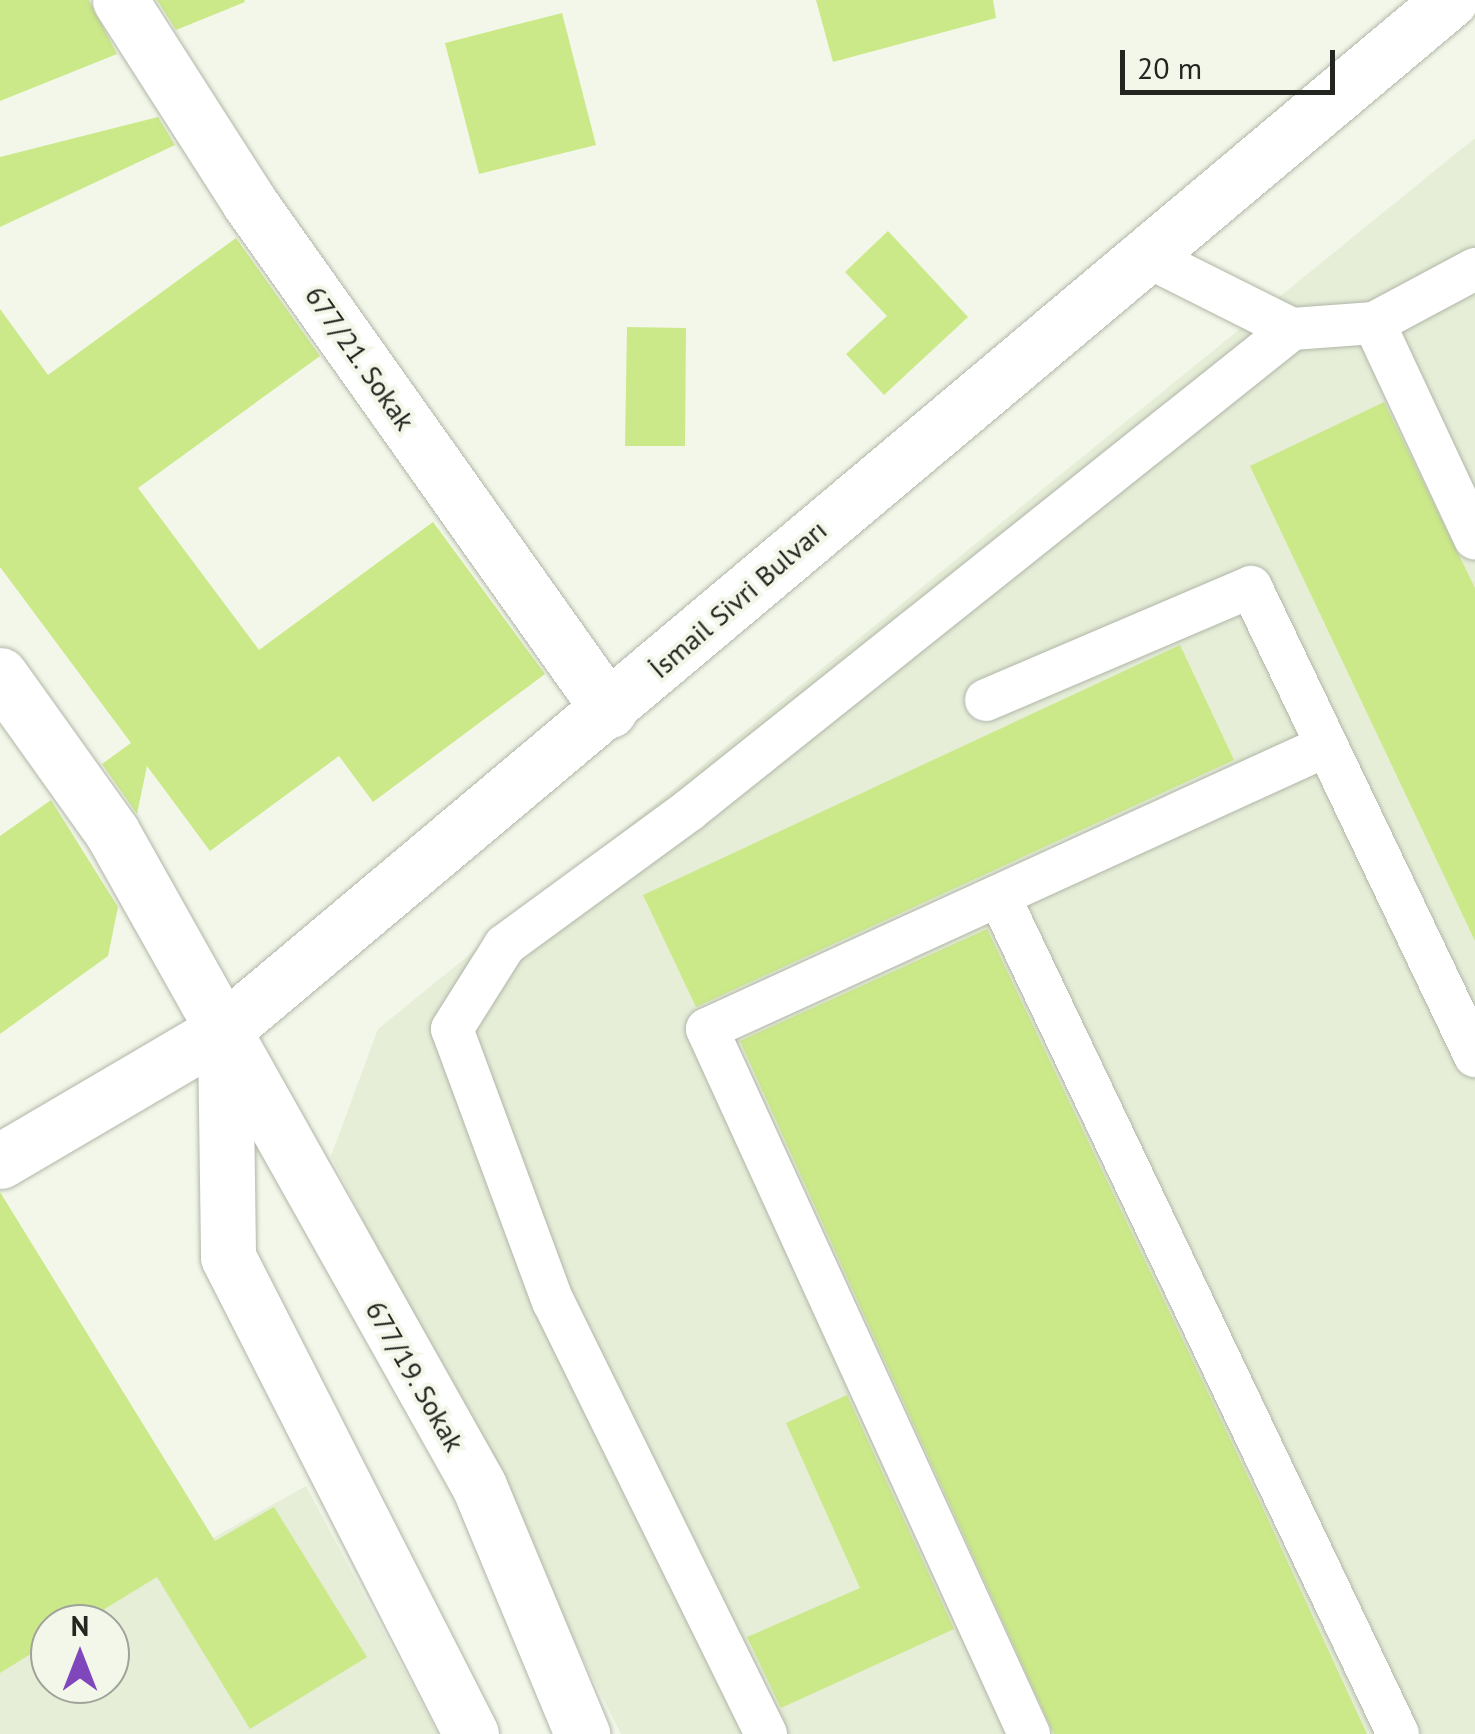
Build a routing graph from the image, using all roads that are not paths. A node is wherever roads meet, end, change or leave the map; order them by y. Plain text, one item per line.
1 (120, 0) edge
2 (1450, 0) edge
3 (1140, 253) junction
4 (1475, 269) edge
5 (1374, 323) junction
6 (1292, 329) junction
7 (1475, 539) edge
8 (0, 674) edge
9 (986, 700) dead end
10 (609, 710) junction
11 (1326, 746) junction
12 (999, 896) junction
13 (224, 1029) junction
14 (1475, 1056) edge
15 (0, 1161) edge
16 (471, 1734) edge
17 (582, 1734) edge
18 (766, 1734) edge
19 (1029, 1734) edge
20 (1398, 1734) edge

1 - 10 main road, 677/21. Sokak
2 - 3 main road, İsmail Sivri Bulvarı
3 - 6 lane
3 - 10 main road, İsmail Sivri Bulvarı
4 - 5 lane
5 - 6 lane
5 - 7 lane
6 - 18 lane
8 - 13 main road, 677/19. Sokak
9 - 11 lane
10 - 13 main road, İsmail Sivri Bulvarı
11 - 12 lane
11 - 14 lane
12 - 19 lane
12 - 20 lane
13 - 15 main road, İsmail Sivri Bulvarı
13 - 16 main road, 677/19. Sokak
13 - 17 main road, 677/19. Sokak

